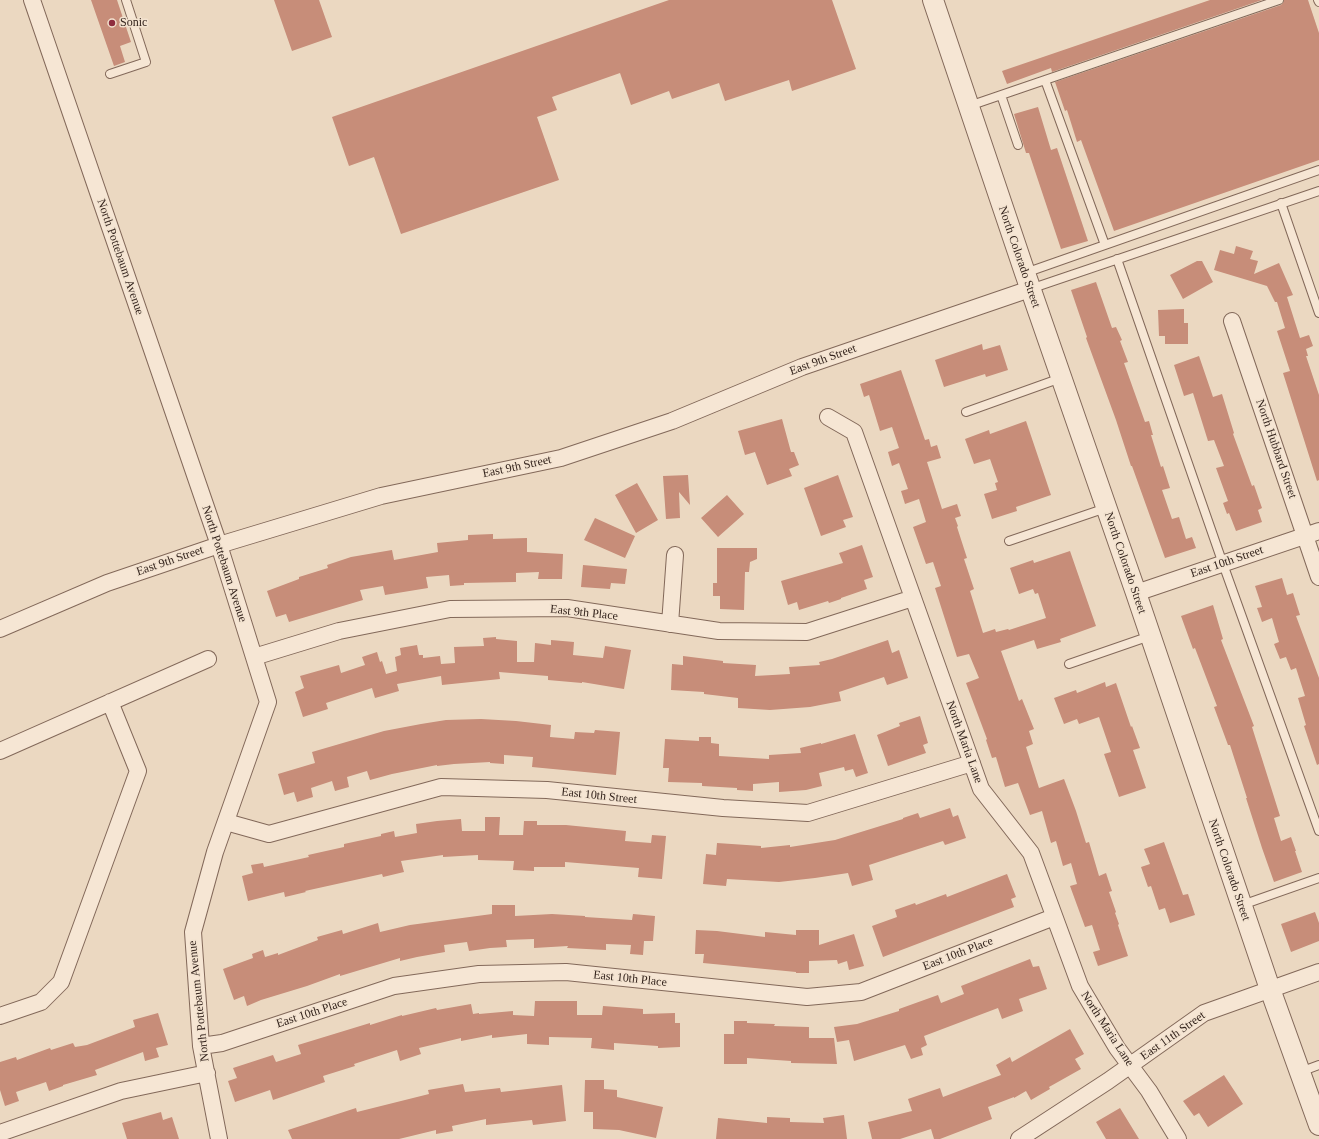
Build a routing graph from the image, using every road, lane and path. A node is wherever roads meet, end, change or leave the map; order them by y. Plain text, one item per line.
1 (32, 0) edge
2 (126, 0) edge
3 (933, 0) edge
4 (1279, 0) edge
5 (110, 74) dead end
6 (1045, 80) junction
7 (1000, 95) junction
8 (968, 106) junction
9 (1018, 145) dead end
10 (1319, 170) edge
11 (1319, 191) edge
12 (1281, 203) junction
13 (1105, 245) junction
14 (1117, 259) junction
15 (1027, 281) junction
16 (1319, 313) edge
17 (1232, 321) dead end
18 (1061, 378) junction
19 (966, 412) dead end
20 (828, 417) dead end
21 (1106, 508) junction
22 (1312, 534) edge
23 (1009, 541) dead end
24 (219, 545) junction
25 (675, 555) dead end
26 (1223, 564) junction
27 (1319, 577) edge
28 (1136, 593) junction
29 (913, 598) junction
30 (670, 624) junction
31 (0, 629) edge
32 (1150, 636) junction
33 (254, 657) junction
34 (208, 659) dead end
35 (1069, 664) dead end
36 (110, 702) junction
37 (0, 751) edge
38 (972, 764) junction
39 (226, 822) junction
40 (1319, 831) edge
41 (1319, 878) edge
42 (1241, 905) junction
43 (1054, 917) junction
44 (1319, 972) edge
45 (1270, 989) junction
46 (0, 1016) edge
47 (202, 1046) junction
48 (1130, 1065) junction
49 (1319, 1065) edge
50 (1300, 1072) junction
51 (207, 1073) junction
52 (1319, 1125) edge
53 (0, 1133) edge
54 (219, 1139) edge
55 (1019, 1139) edge
56 (1178, 1139) edge

1 - 24 street, North Pottebaum Avenue
2 - 5 lane
3 - 8 street, North Colorado Street
4 - 6 lane
6 - 7 lane
6 - 13 lane
7 - 8 lane
7 - 9 lane
8 - 15 street, North Colorado Street
10 - 13 lane
11 - 12 lane
12 - 14 lane
12 - 16 lane
13 - 15 lane
14 - 15 lane
14 - 26 lane
15 - 18 street, North Colorado Street
15 - 24 street, East 9th Street
17 - 22 street, North Hubbard Street
18 - 19 lane
18 - 21 street, North Colorado Street
20 - 29 street, North Maria Lane
21 - 23 lane
21 - 28 street, North Colorado Street
22 - 26 street, East 10th Street
22 - 27 street, North Hubbard Street
24 - 31 street, East 9th Street
24 - 33 street, North Pottebaum Avenue
25 - 30 street
26 - 28 street, East 10th Street
26 - 40 lane
28 - 32 street, North Colorado Street
29 - 30 street, East 9th Place
29 - 38 street, North Maria Lane
30 - 33 street, East 9th Place
32 - 35 lane
32 - 42 street, North Colorado Street
33 - 39 street, North Pottebaum Avenue
34 - 36 street
36 - 37 street
36 - 46 street
38 - 39 street, East 10th Street
38 - 43 street, North Maria Lane
39 - 47 street, North Pottebaum Avenue
41 - 42 lane
42 - 45 street, North Colorado Street
43 - 47 street, East 10th Place
43 - 48 street, North Maria Lane
44 - 45 street, East 11th Street
45 - 48 street, East 11th Street
45 - 50 street, North Colorado Street
47 - 51 street, North Pottebaum Avenue
48 - 55 street, East 11th Street
48 - 56 street, North Maria Lane
49 - 50 lane
50 - 52 street, North Colorado Street
51 - 53 street
51 - 54 street, North Pottebaum Avenue

